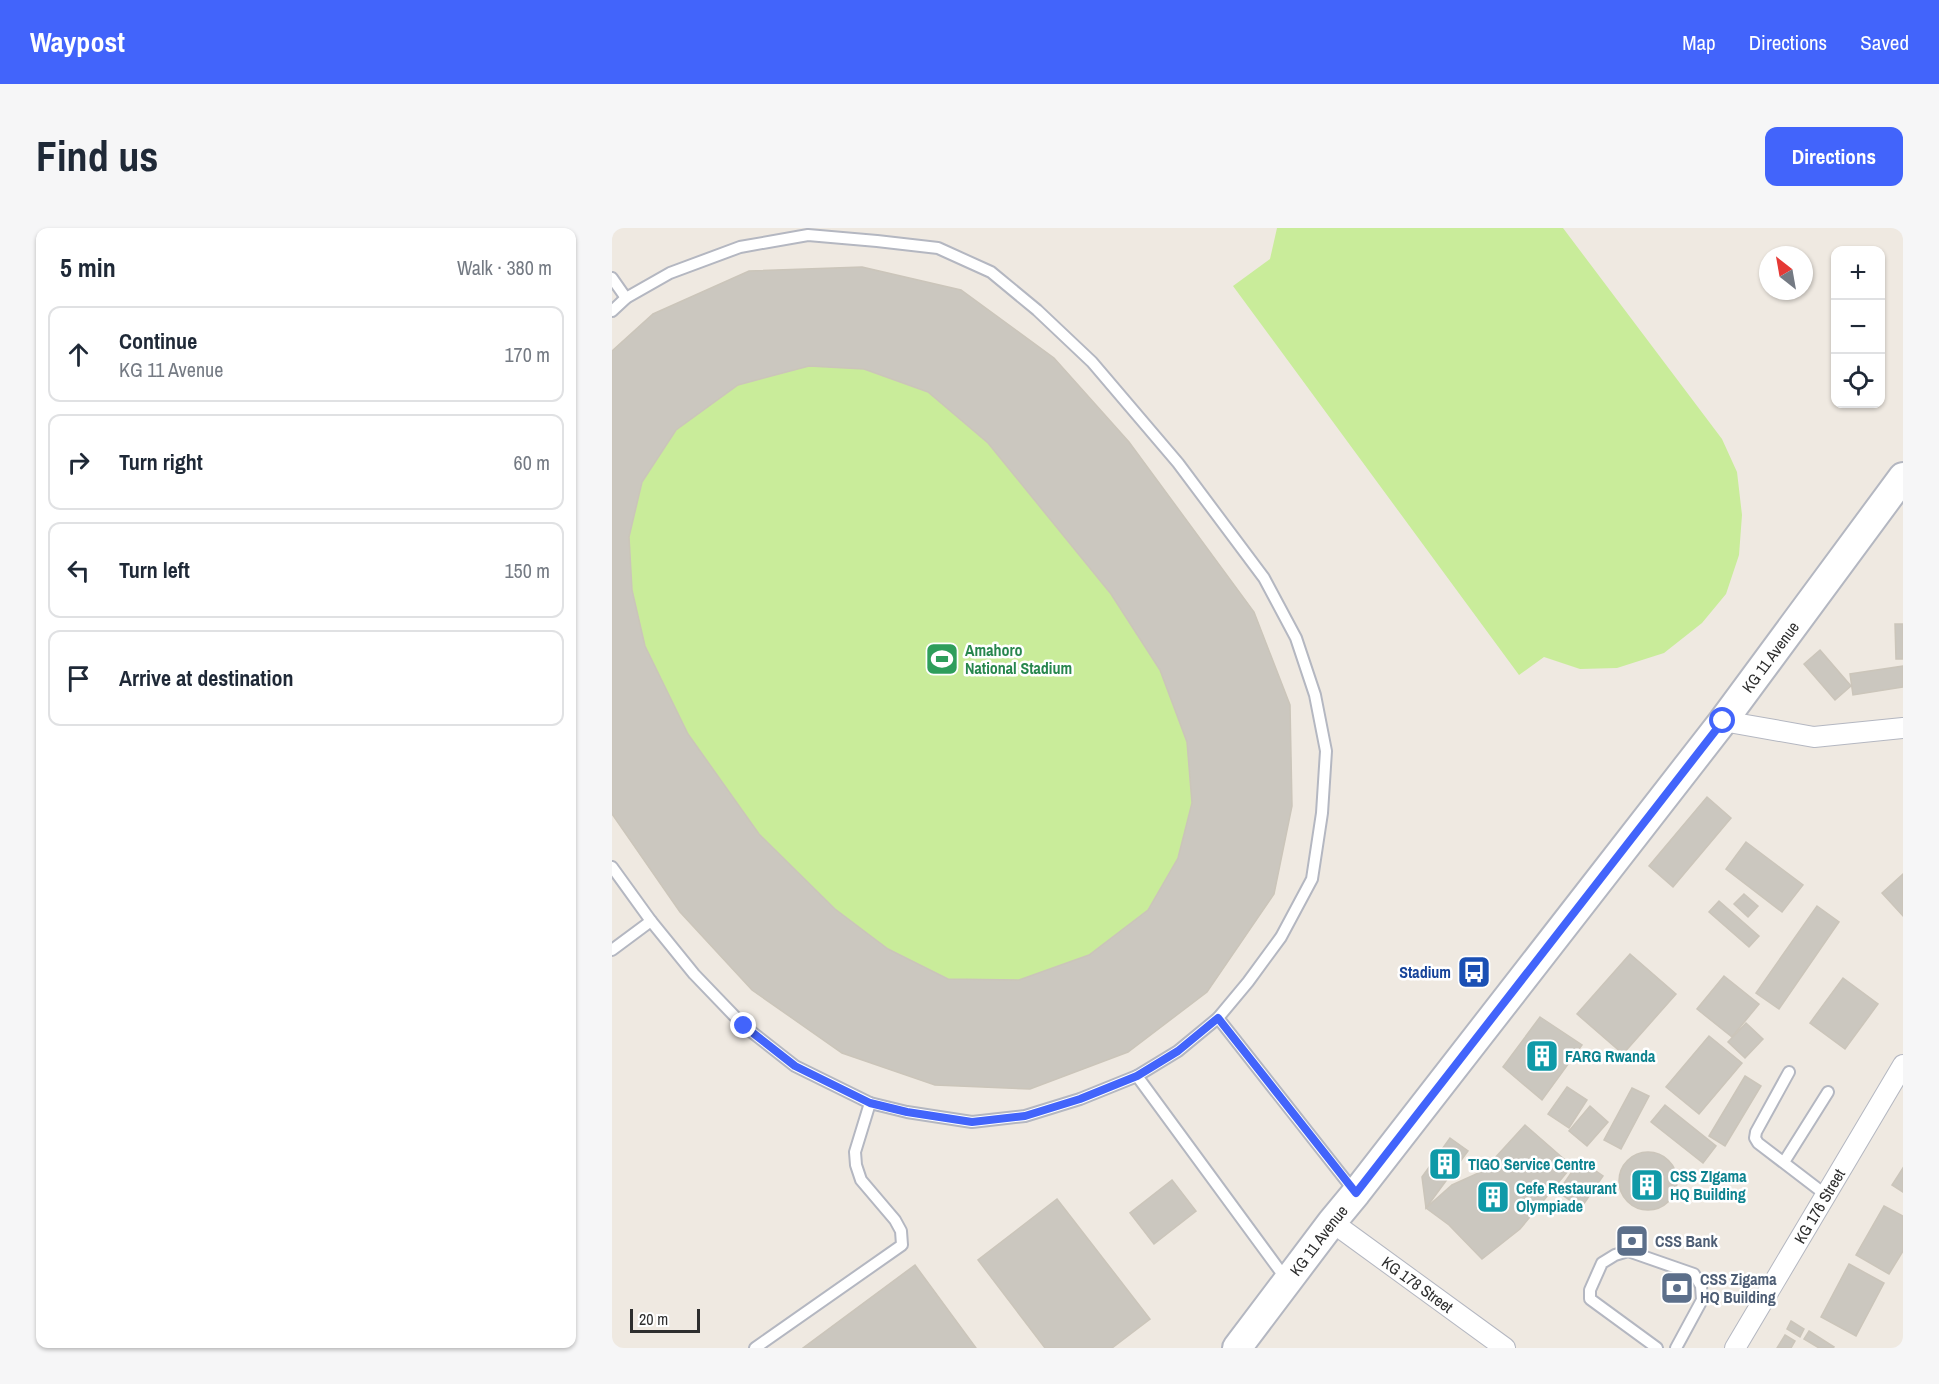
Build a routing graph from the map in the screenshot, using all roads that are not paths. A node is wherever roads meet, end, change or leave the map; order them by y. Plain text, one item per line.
1 (612, 278) edge
2 (626, 298) junction
3 (612, 311) edge
4 (1903, 477) edge
5 (1723, 721) junction
6 (1903, 729) edge
7 (612, 867) edge
8 (651, 921) junction
9 (612, 950) edge
10 (1218, 1018) junction
11 (1903, 1065) edge
12 (1789, 1072) dead end
13 (1137, 1076) junction
14 (1828, 1092) dead end
15 (870, 1103) junction
16 (1784, 1162) junction
17 (1356, 1193) junction
18 (1826, 1195) junction
19 (1332, 1222) junction
20 (1288, 1281) junction
21 (755, 1348) edge
22 (1238, 1348) edge
23 (1504, 1348) edge
24 (1658, 1348) edge
25 (1676, 1348) edge
26 (1735, 1348) edge

1 - 2 lane
2 - 3 lane
2 - 10 lane
4 - 5 main road, KG 11 Avenue
5 - 6 street
5 - 17 main road, KG 11 Avenue
7 - 8 lane
8 - 9 lane
8 - 15 lane
10 - 13 lane
10 - 17 lane
11 - 18 street, KG 176 Street
12 - 16 lane
13 - 15 lane
13 - 20 lane
14 - 16 lane
15 - 21 lane
16 - 18 lane
17 - 19 main road, KG 11 Avenue
18 - 26 street, KG 176 Street
19 - 20 main road, KG 11 Avenue
19 - 23 street, KG 178 Street
20 - 22 main road, KG 11 Avenue
24 - 25 lane

